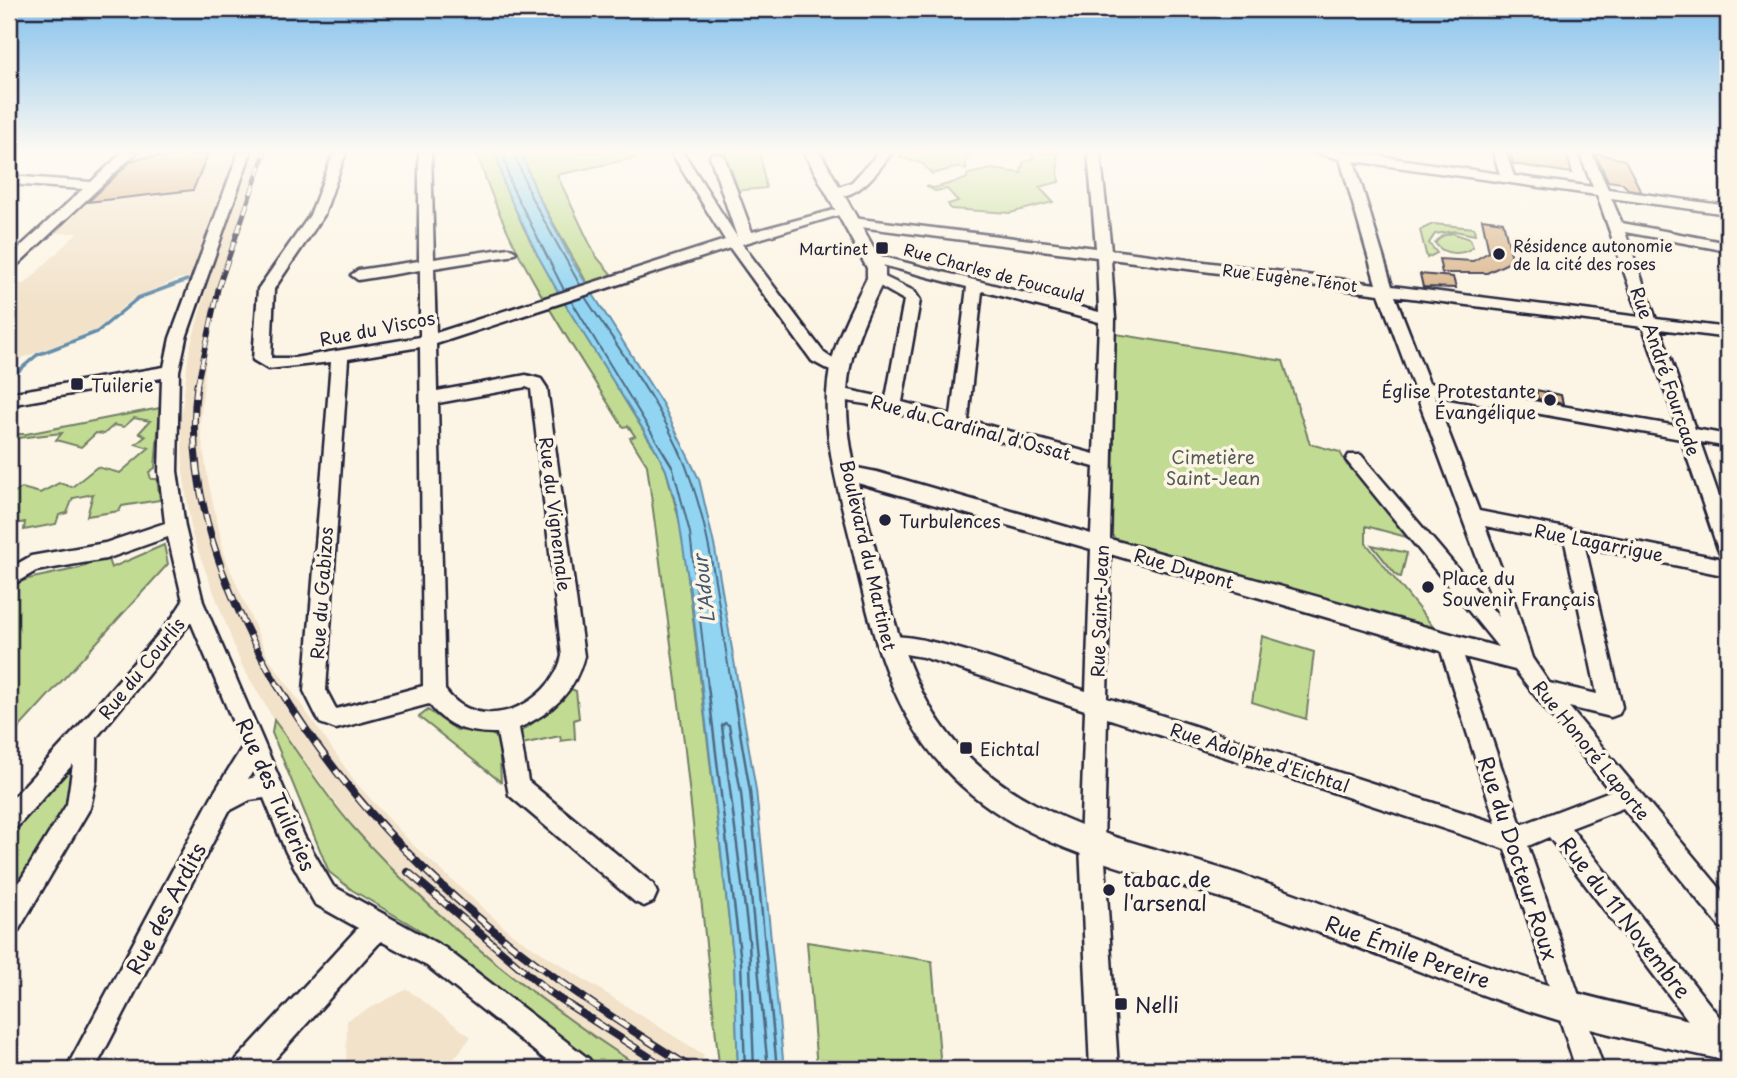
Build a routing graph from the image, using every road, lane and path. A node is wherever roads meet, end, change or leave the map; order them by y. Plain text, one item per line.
1 (77, 202) edge
2 (227, 202) edge
3 (322, 202) edge
4 (426, 202) edge
5 (713, 202) edge
6 (730, 202) edge
7 (841, 202) edge
8 (1099, 202) edge
9 (1359, 202) edge
10 (1607, 202) edge
11 (1672, 202) edge
12 (1728, 210) edge
13 (848, 216) junction
14 (1616, 226) junction
15 (740, 240) junction
16 (1728, 247) edge
17 (509, 252) dead end
18 (1104, 254) junction
19 (872, 258) junction
20 (427, 264) junction
21 (9, 265) edge
22 (358, 275) dead end
23 (876, 278) junction
24 (975, 285) junction
25 (1385, 289) junction
26 (1107, 320) junction
27 (1649, 321) junction
28 (1728, 333) edge
29 (428, 341) junction
30 (340, 356) junction
31 (293, 363) joint
32 (171, 371) junction
33 (839, 382) junction
34 (1424, 388) junction
35 (9, 399) edge
36 (428, 399) junction
37 (893, 406) junction
38 (959, 425) junction
39 (1688, 434) junction
40 (1728, 441) edge
41 (1354, 460) dead end
42 (1103, 463) junction
43 (847, 473) junction
44 (1470, 516) junction
45 (175, 527) junction
46 (1573, 537) junction
47 (1101, 544) junction
48 (1728, 550) edge
49 (1728, 568) edge
50 (17, 574) dead end
51 (193, 602) junction
52 (888, 644) junction
53 (1449, 645) junction
54 (1522, 662) junction
55 (223, 673) joint
56 (1542, 691) junction
57 (434, 692) junction
58 (1096, 703) junction
59 (507, 723) junction
60 (86, 734) junction
61 (254, 748) junction
62 (269, 786) junction
63 (1628, 795) junction
64 (220, 804) junction
65 (9, 819) edge
66 (1553, 824) junction
67 (1512, 839) junction
68 (1091, 845) junction
69 (644, 893) dead end
70 (1728, 917) edge
71 (9, 922) edge
72 (379, 924) junction
73 (1568, 1006) junction
74 (1726, 1044) edge
75 (80, 1069) edge
76 (247, 1069) edge
77 (579, 1069) edge
78 (1104, 1069) edge
79 (1590, 1069) edge

1 - 21 street
2 - 32 street
3 - 31 street
4 - 20 street
5 - 15 street
6 - 15 street
7 - 13 main road
8 - 18 street, Rue Saint-Jean
9 - 25 street
10 - 14 street, Rue André Fourcade
11 - 12 street
13 - 15 street, Rue du Viscos
13 - 18 street, Rue Eugène Ténot
13 - 19 main road
14 - 16 street
14 - 27 street, Rue André Fourcade
15 - 29 street, Rue du Viscos
15 - 33 street
17 - 20 street
18 - 25 street, Rue Eugène Ténot
18 - 26 street, Rue Saint-Jean
19 - 23 main road
19 - 24 street, Rue Charles de Foucauld
20 - 22 street
20 - 29 street
23 - 33 main road, Boulevard du Martinet
23 - 37 street
24 - 26 street, Rue Charles de Foucauld
24 - 38 street
25 - 27 street, Rue Eugène Ténot
25 - 34 street, Rue Honoré Laporte
26 - 42 street, Rue Saint-Jean
27 - 28 street, Rue Eugène Ténot
27 - 39 street, Rue André Fourcade
29 - 30 street, Rue du Viscos
29 - 36 street
30 - 31 street, Rue du Viscos
30 - 57 street, Rue du Gabizos
32 - 35 street
32 - 45 street
33 - 37 street, Rue du Cardinal d'Ossat
33 - 43 main road, Boulevard du Martinet
34 - 39 street
34 - 44 street, Rue Honoré Laporte
36 - 57 street
36 - 59 street, Rue du Vignemale
37 - 38 street, Rue du Cardinal d'Ossat
38 - 42 street, Rue du Cardinal d'Ossat
39 - 40 street
39 - 48 street, Rue André Fourcade
41 - 54 street
42 - 47 street, Rue Saint-Jean
43 - 47 street, Rue Dupont
43 - 52 main road, Boulevard du Martinet
44 - 46 street, Rue Lagarrigue
44 - 54 street, Rue Honoré Laporte
45 - 50 street
45 - 51 street
46 - 49 street, Rue Lagarrigue
46 - 56 street
47 - 53 street, Rue Dupont
47 - 58 street, Rue Saint-Jean
51 - 55 street
51 - 60 street, Rue du Courlis
52 - 58 street, Rue Adolphe d'Eichtal
52 - 68 main road, Boulevard du Martinet
53 - 54 street, Rue Dupont
53 - 67 street, Rue du Docteur Roux
54 - 56 street, Rue Honoré Laporte
55 - 61 street, Rue des Tuileries
56 - 63 street, Rue Honoré Laporte
57 - 59 street, Rue du Vignemale
58 - 67 street, Rue Adolphe d'Eichtal
58 - 68 street, Rue Saint-Jean
59 - 69 street
60 - 65 street
60 - 71 street, Rue du Courlis
61 - 62 street, Rue des Tuileries
61 - 64 street, Rue des Ardits
62 - 64 street
62 - 72 street, Rue des Tuileries
63 - 66 street
63 - 70 street, Rue Honoré Laporte
64 - 75 street, Rue des Ardits
66 - 67 street
66 - 74 street, Rue du 11 Novembre
67 - 73 street, Rue du Docteur Roux
68 - 73 main road, Rue Émile Pereire
68 - 78 street, Rue Saint-Jean
72 - 76 street
72 - 77 street, Rue des Tuileries
73 - 74 main road, Rue Émile Pereire
73 - 79 street, Rue du Docteur Roux

